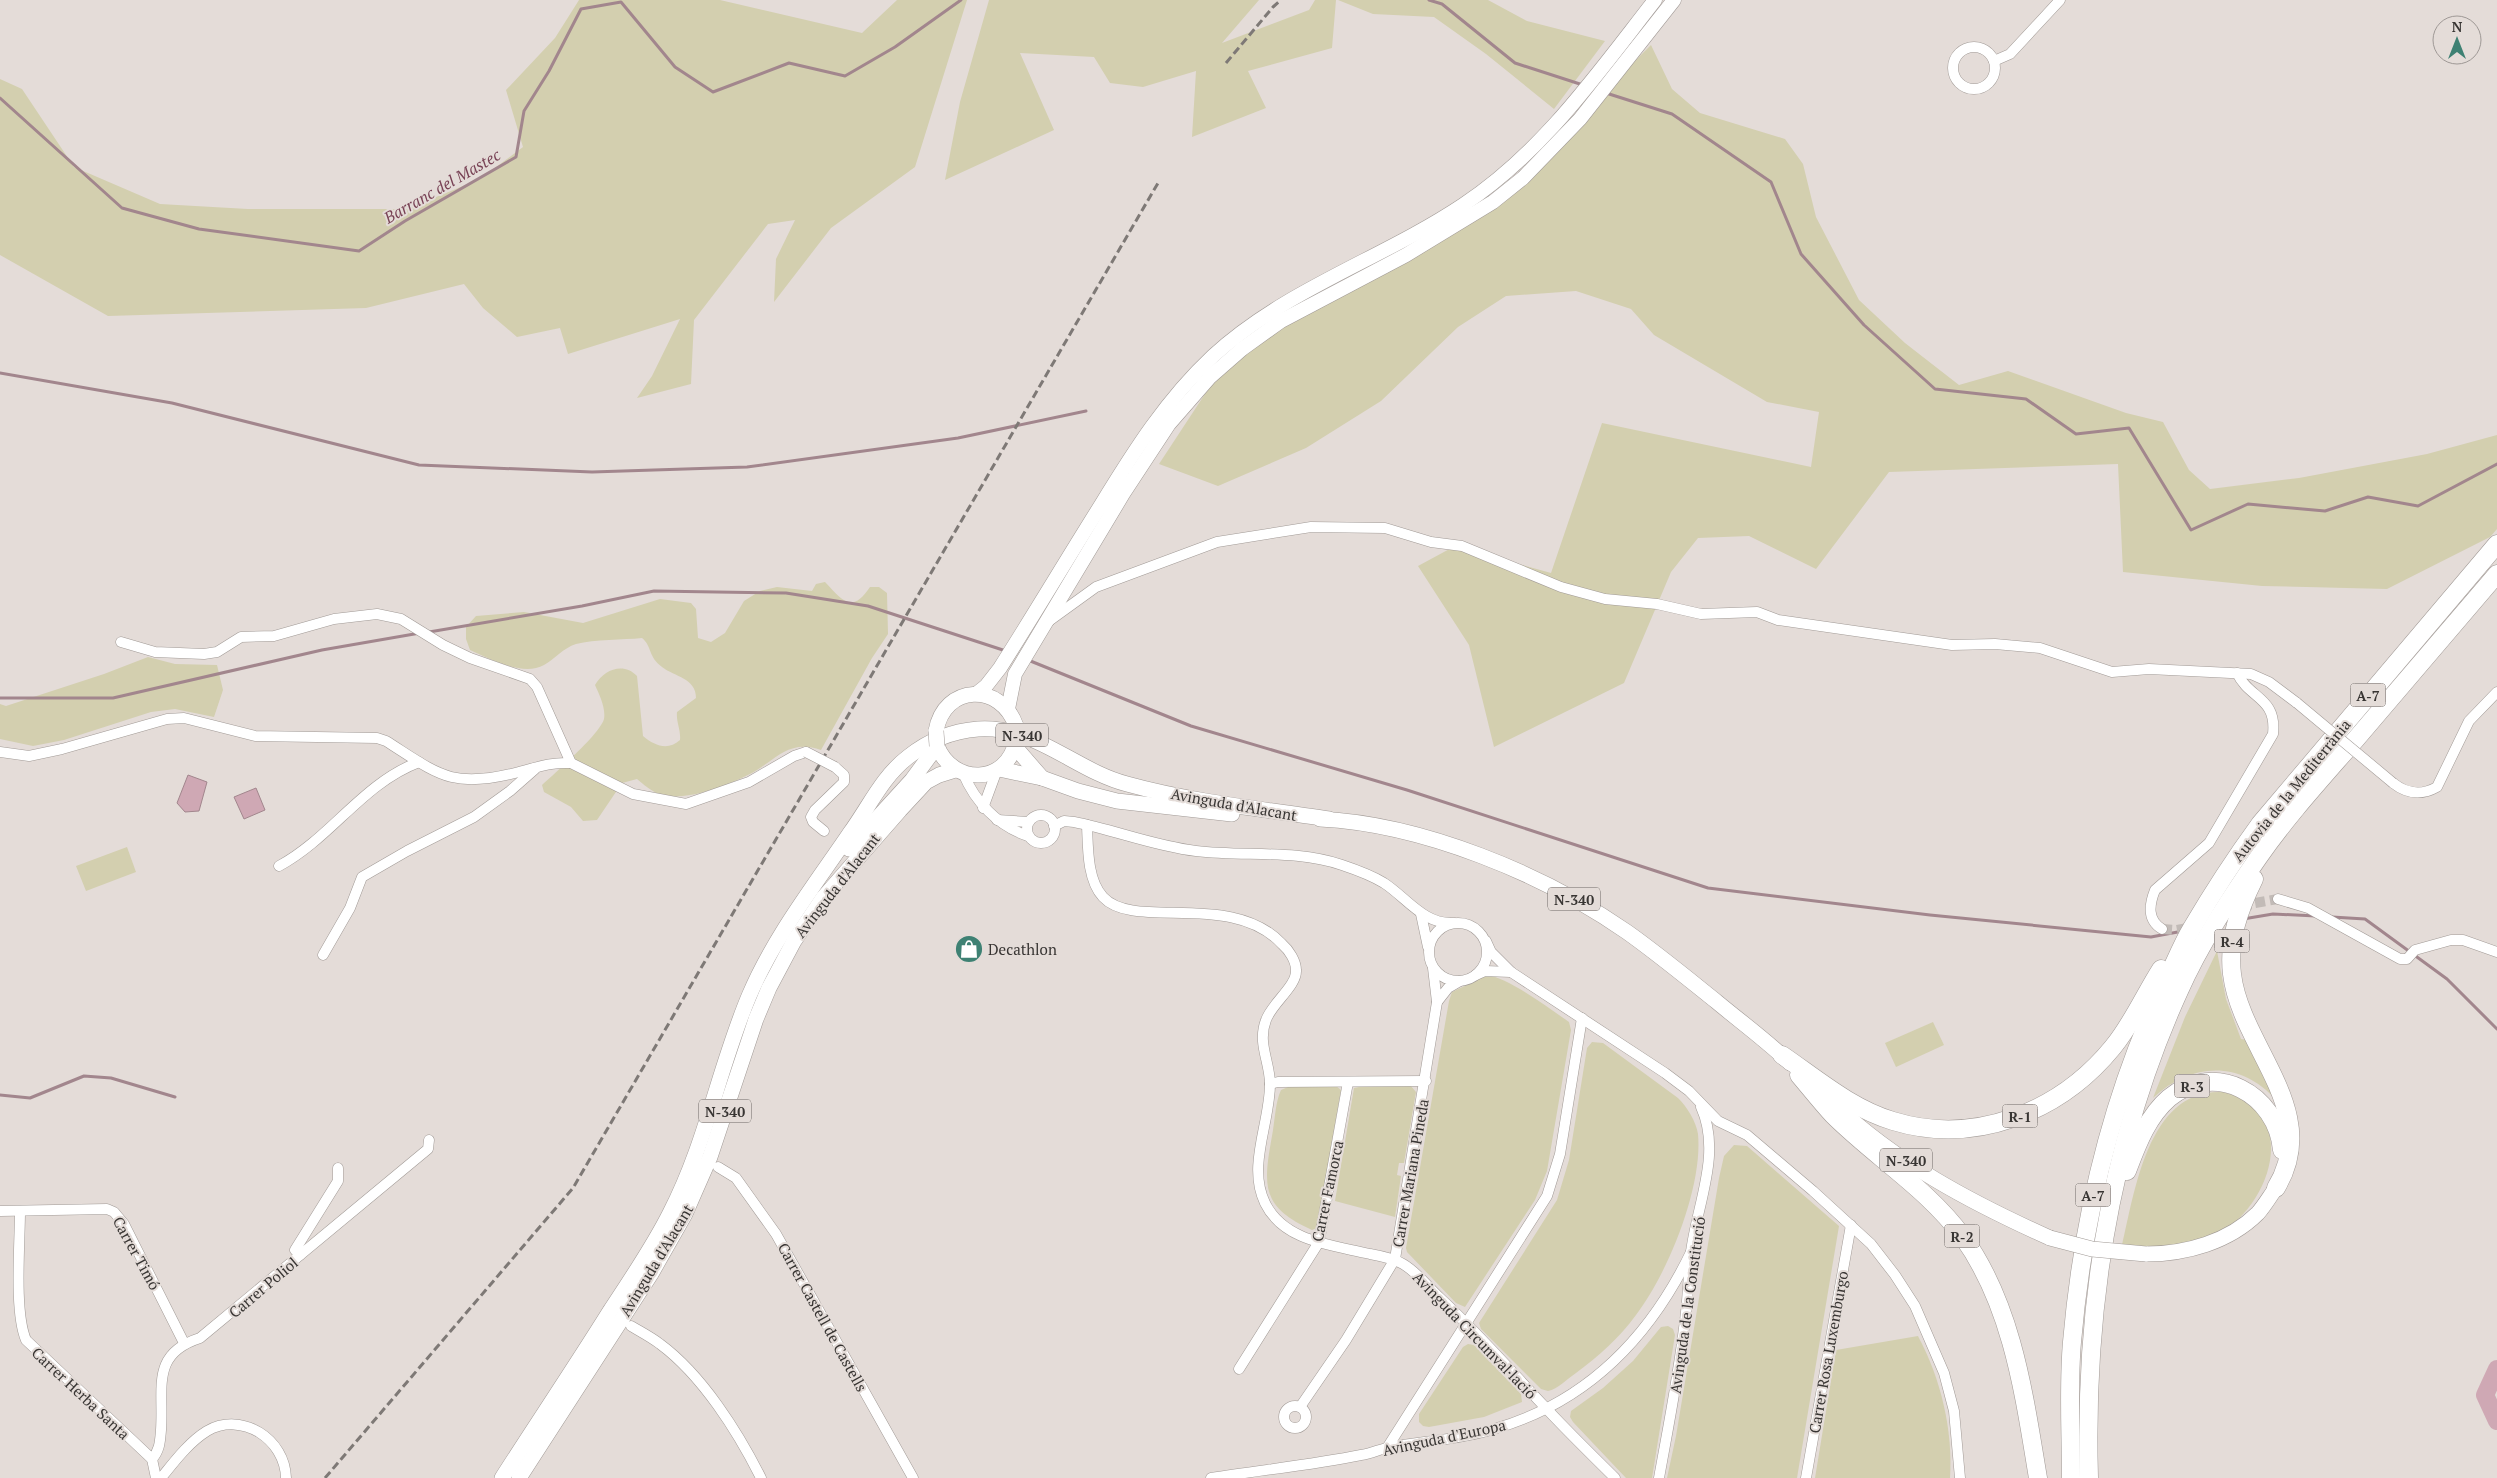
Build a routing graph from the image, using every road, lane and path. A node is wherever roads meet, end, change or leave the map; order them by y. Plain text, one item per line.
1 (1655, 0) edge
2 (1674, 0) edge
3 (2060, 0) edge
4 (1994, 60) junction
5 (2494, 547) edge
6 (2497, 574) edge
7 (1044, 625) junction
8 (121, 642) dead end
9 (2236, 673) junction
10 (2497, 692) edge
11 (976, 694) junction
12 (1008, 709) junction
13 (936, 738) junction
14 (1016, 738) junction
15 (0, 752) edge
16 (419, 762) junction
17 (571, 763) junction
18 (538, 767) junction
19 (998, 769) junction
20 (959, 772) junction
21 (1042, 778) junction
22 (984, 808) junction
23 (2291, 816) junction
24 (1329, 819) junction
25 (997, 820) junction
26 (1028, 822) junction
27 (1087, 825) junction
28 (1054, 826) junction
29 (824, 831) dead end
30 (1028, 836) junction
31 (279, 866) dead end
32 (2278, 899) tunnel mouth
33 (1421, 914) junction
34 (792, 918) junction
35 (1454, 923) junction
36 (2162, 929) dead end
37 (2191, 929) junction
38 (1486, 941) junction
39 (1429, 950) junction
40 (2497, 952) edge
41 (323, 955) dead end
42 (1431, 962) junction
43 (1511, 972) junction
44 (1475, 975) junction
45 (1464, 980) junction
46 (1437, 1002) junction
47 (1582, 1018) junction
48 (1782, 1055) junction
49 (1426, 1081) junction
50 (1348, 1082) junction
51 (1270, 1084) junction
52 (1699, 1104) junction
53 (429, 1140) dead end
54 (718, 1167) dead end
55 (338, 1168) dead end
56 (2276, 1188) junction
57 (0, 1211) edge
58 (20, 1211) junction
59 (2106, 1222) junction
60 (1850, 1225) junction
61 (1319, 1242) junction
62 (1692, 1250) junction
63 (300, 1255) junction
64 (1395, 1259) junction
65 (1466, 1322) junction
66 (631, 1326) dead end
67 (184, 1343) junction
68 (1239, 1369) dead end
69 (1300, 1407) dead end
70 (1546, 1409) junction
71 (1386, 1448) junction
72 (152, 1459) junction
73 (156, 1478) edge
74 (161, 1478) edge
75 (286, 1478) edge
76 (502, 1478) edge
77 (519, 1478) edge
78 (762, 1478) edge
79 (913, 1478) edge
80 (1212, 1478) edge
81 (1615, 1478) edge
82 (1660, 1478) edge
83 (1806, 1478) edge
84 (1960, 1478) edge
85 (2038, 1478) edge
86 (2071, 1478) edge
87 (2089, 1478) edge

1 - 11 main road
2 - 7 main road
3 - 4 street
4 - 4 street
5 - 37 highway, Autovia de la Mediterrània / A-7
6 - 23 highway, Autovia de la Mediterrània / A-7
7 - 9 street
7 - 12 main road
8 - 17 street
9 - 10 street, bridge
9 - 36 street
11 - 12 main road, N-340
11 - 13 main road, N-340
12 - 14 main road, N-340
13 - 20 main road
13 - 34 main road, Avinguda d'Alacant / N-340
14 - 19 main road, N-340
14 - 21 main road, N-340
15 - 16 street
16 - 18 street
16 - 31 street
17 - 18 street
17 - 29 street, bridge
18 - 41 street
19 - 20 main road, N-340
19 - 21 main road, N-340
19 - 22 street
20 - 22 street
20 - 77 main road, Avinguda d'Alacant / N-340
21 - 24 main road, N-340
22 - 25 street
23 - 56 highway, R-4
23 - 59 highway, Autovia de la Mediterrània / A-7
24 - 34 main road, Avinguda d'Alacant / N-340
24 - 48 main road, N-340
25 - 26 street
25 - 30 street
26 - 28 street
26 - 30 street
27 - 28 street
27 - 33 street
27 - 51 street, Avinguda Circumval·lació
28 - 30 street
32 - 40 street
33 - 35 street
33 - 39 street
34 - 76 main road, Avinguda d'Alacant / N-340
35 - 38 street
35 - 39 street
37 - 48 highway, R-1
37 - 86 highway, Autovia de la Mediterrània / A-7
38 - 43 street
38 - 44 street
39 - 42 street
42 - 45 street
42 - 46 street, Carrer Mariana Pineda
43 - 44 street
43 - 47 street
44 - 45 street
45 - 46 street
46 - 49 street, Carrer Mariana Pineda
47 - 52 street
47 - 65 street
48 - 56 main road, N-340, bridge
48 - 85 highway, R-2
49 - 50 street
49 - 64 street, Carrer Mariana Pineda
50 - 51 street
50 - 61 street, Carrer Famorca
51 - 61 street, Avinguda Circumval·lació
52 - 60 street
52 - 62 street, Avinguda de la Constitució
53 - 63 street, Carrer Poliol
54 - 79 street, Carrer Castell de Castells
55 - 63 street
56 - 59 highway, R-3
57 - 58 street, Carrer Timó
58 - 67 street, Carrer Timó
58 - 72 street, Carrer Herba Santa
59 - 87 highway, Autovia de la Mediterrània / A-7
60 - 83 street, Carrer Rosa Luxemburgo
60 - 84 street
61 - 64 street, Avinguda Circumval·lació
61 - 68 street, Carrer Famorca
62 - 70 street, Avinguda d'Europa
62 - 82 street, Avinguda de la Constitució
63 - 67 street, Carrer Poliol
64 - 65 street, Avinguda Circumval·lació
64 - 69 street, Carrer Mariana Pineda
65 - 70 street, Avinguda Circumval·lació
65 - 71 street
66 - 78 street
67 - 72 street, Carrer Poliol
70 - 71 street, Avinguda d'Europa
70 - 81 street, Avinguda Circumval·lació
71 - 80 street, Avinguda d'Europa
72 - 73 street
74 - 75 street

